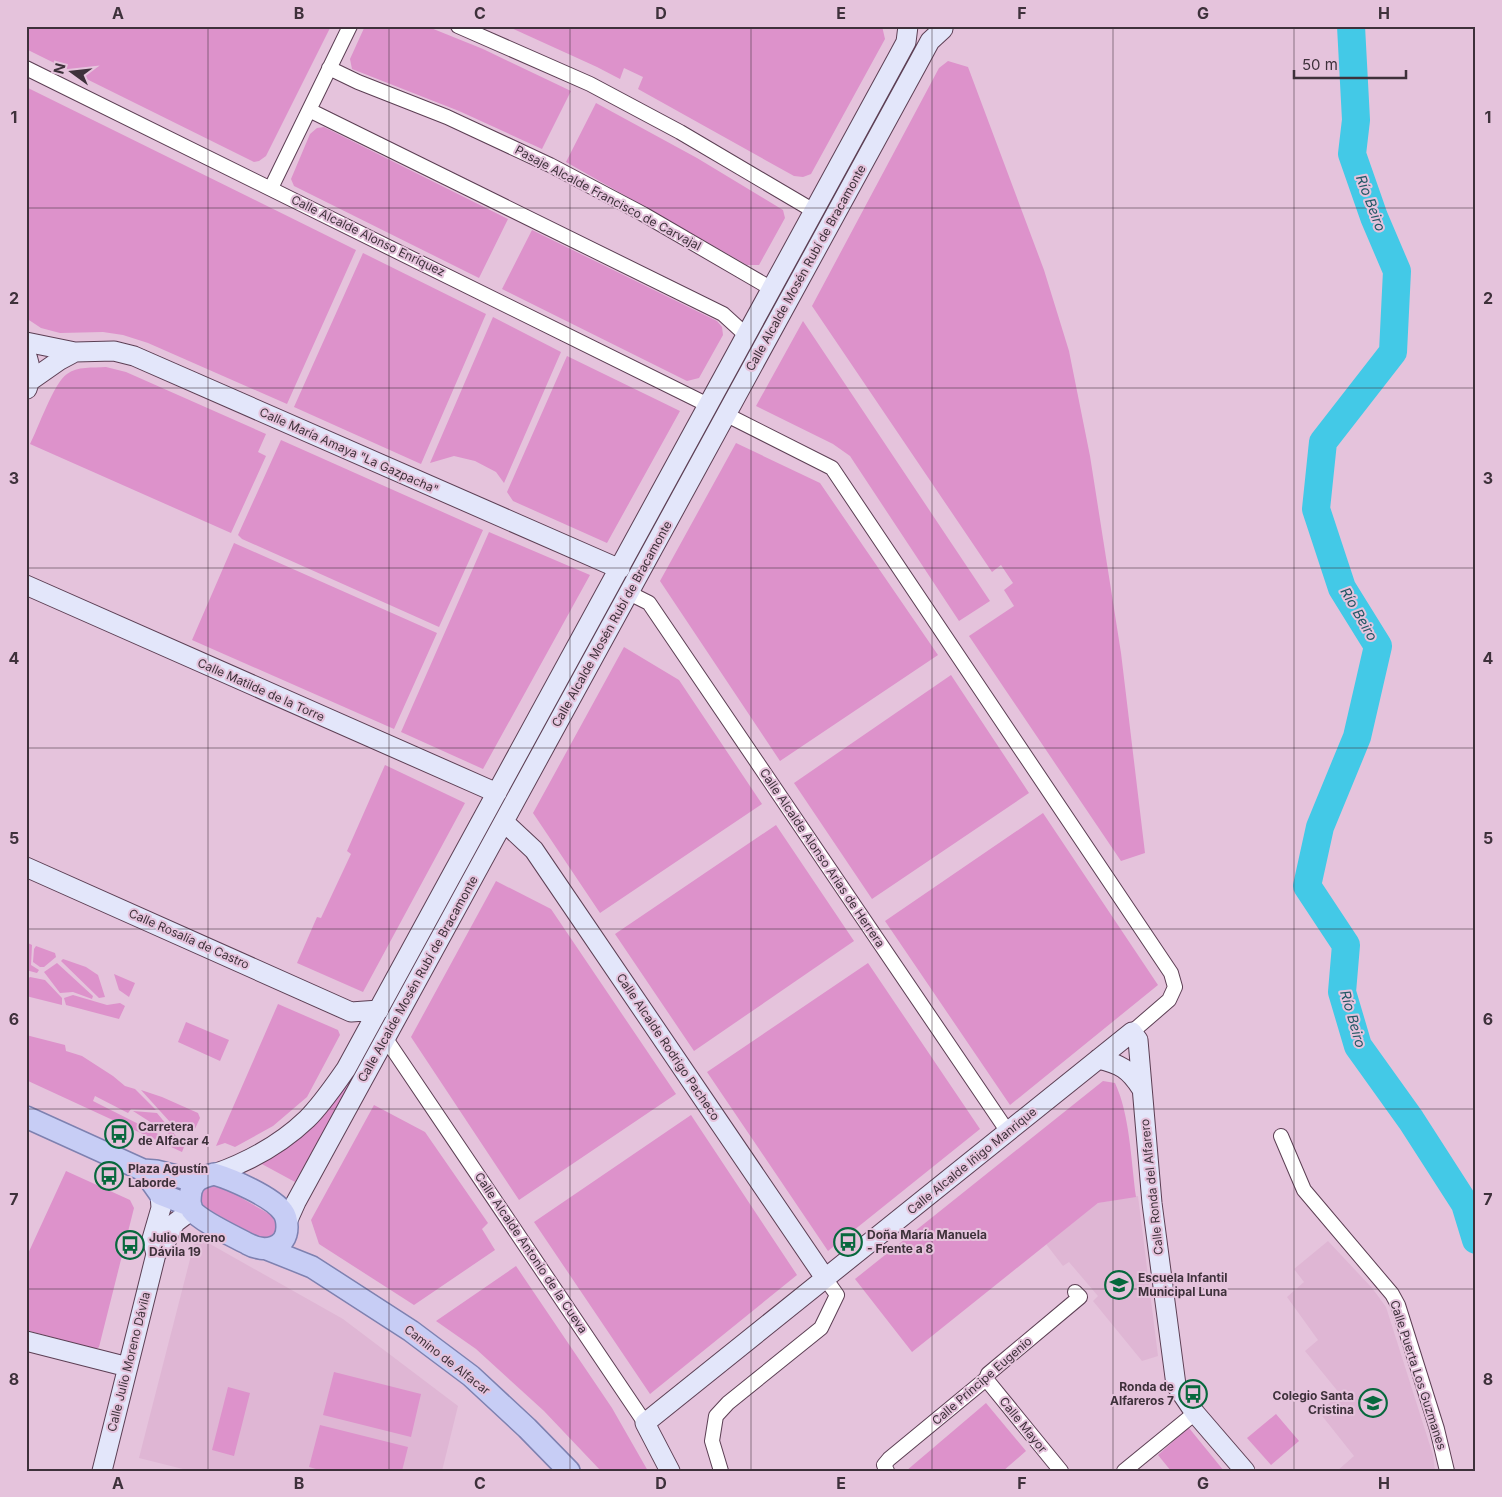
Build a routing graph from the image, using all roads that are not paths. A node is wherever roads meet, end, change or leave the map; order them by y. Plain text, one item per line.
1 (350, 26) edge
2 (458, 26) edge
3 (908, 26) edge
4 (941, 27) edge
5 (26, 68) edge
6 (330, 68) junction
7 (309, 110) junction
8 (271, 188) junction
9 (814, 211) junction
10 (772, 288) junction
11 (746, 335) junction
12 (26, 342) edge
13 (75, 352) junction
14 (26, 354) edge
15 (28, 385) edge
16 (708, 405) junction
17 (725, 414) junction
18 (620, 568) junction
19 (26, 585) edge
20 (629, 593) junction
21 (497, 793) junction
22 (504, 822) junction
23 (26, 867) edge
24 (379, 1010) junction
25 (351, 1012) junction
26 (1132, 1032) junction
27 (365, 1036) junction
28 (386, 1039) junction
29 (1098, 1059) junction
30 (1141, 1088) junction
31 (26, 1117) edge
32 (1008, 1132) junction
33 (1281, 1136) dead end
34 (143, 1170) junction
35 (197, 1192) junction
36 (163, 1200) junction
37 (287, 1227) junction
38 (267, 1250) junction
39 (156, 1254) junction
40 (312, 1267) junction
41 (825, 1278) junction
42 (1077, 1294) dead end
43 (26, 1341) edge
44 (128, 1367) junction
45 (986, 1379) junction
46 (1195, 1413) junction
47 (645, 1423) junction
48 (886, 1468) edge
49 (102, 1471) edge
50 (569, 1471) edge
51 (670, 1471) edge
52 (721, 1471) edge
53 (1061, 1471) edge
54 (1124, 1471) edge
55 (1245, 1471) edge
56 (1447, 1471) edge

1 - 6 street
2 - 9 street
3 - 9 street, Calle Alcalde Mosén Rubí de Bracamonte
4 - 17 street, Calle Alcalde Mosén Rubí de Bracamonte
5 - 8 street, Calle Alcalde Alonso Enríquez
6 - 7 street
6 - 10 street, Pasaje Alcalde Francisco de Carvajal
7 - 8 street
7 - 11 street
8 - 16 street, Calle Alcalde Alonso Enríquez
9 - 10 street, Calle Alcalde Mosén Rubí de Bracamonte
10 - 11 street, Calle Alcalde Mosén Rubí de Bracamonte
11 - 16 street, Calle Alcalde Mosén Rubí de Bracamonte
12 - 13 street, Calle María Amaya "La Gazpacha"
13 - 15 street, Calle María Amaya "La Gazpacha"
13 - 18 street, Calle María Amaya "La Gazpacha"
14 - 15 street
16 - 18 street, Calle Alcalde Mosén Rubí de Bracamonte
17 - 20 street, Calle Alcalde Mosén Rubí de Bracamonte
17 - 26 street, Calle Alcalde Iñigo Manrique
18 - 21 street, Calle Alcalde Mosén Rubí de Bracamonte
19 - 21 street, Calle Matilde de la Torre
20 - 22 street, Calle Alcalde Mosén Rubí de Bracamonte
20 - 32 street, Calle Alcalde Alonso Arias de Herrera
21 - 24 street, Calle Alcalde Mosén Rubí de Bracamonte
22 - 28 street, Calle Alcalde Mosén Rubí de Bracamonte
22 - 41 street, Calle Alcalde Rodrigo Pacheco
23 - 25 street, Calle Rosalía de Castro
24 - 25 street, Calle Rosalía de Castro
24 - 27 street, Calle Alcalde Mosén Rubí de Bracamonte
25 - 27 street
26 - 29 street, Calle Alcalde Iñigo Manrique
26 - 30 street, Calle Ronda del Alfarero
27 - 35 street, Calle Alcalde Mosén Rubí de Bracamonte
28 - 37 street, Calle Alcalde Mosén Rubí de Bracamonte
28 - 47 street, Calle Alcalde Antonio de la Cueva
29 - 30 street
29 - 32 street, Calle Alcalde Iñigo Manrique
30 - 46 street, Calle Ronda del Alfarero
31 - 34 main road
32 - 41 street, Calle Alcalde Iñigo Manrique
33 - 56 street, Calle Puerta Los Guzmanes
34 - 35 main road
34 - 36 main road
35 - 36 main road
35 - 37 main road, Camino de Alfacar
35 - 38 main road, Camino de Alfacar
35 - 39 street, Calle Julio Moreno Dávila
36 - 39 street, Calle Julio Moreno Dávila
37 - 38 main road
37 - 40 main road, Camino de Alfacar
38 - 40 main road, Camino de Alfacar
39 - 44 street, Calle Julio Moreno Dávila
40 - 50 main road, Camino de Alfacar
41 - 47 street, Calle Alcalde Iñigo Manrique
41 - 52 street
42 - 45 street, Calle Príncipe Eugenio
43 - 44 street
44 - 49 street, Calle Julio Moreno Dávila
45 - 48 street, Calle Príncipe Eugenio
45 - 53 street, Calle Mayor
46 - 54 street
46 - 55 street, Calle Ronda del Alfarero
47 - 51 street, Calle Alcalde Antonio de la Cueva

